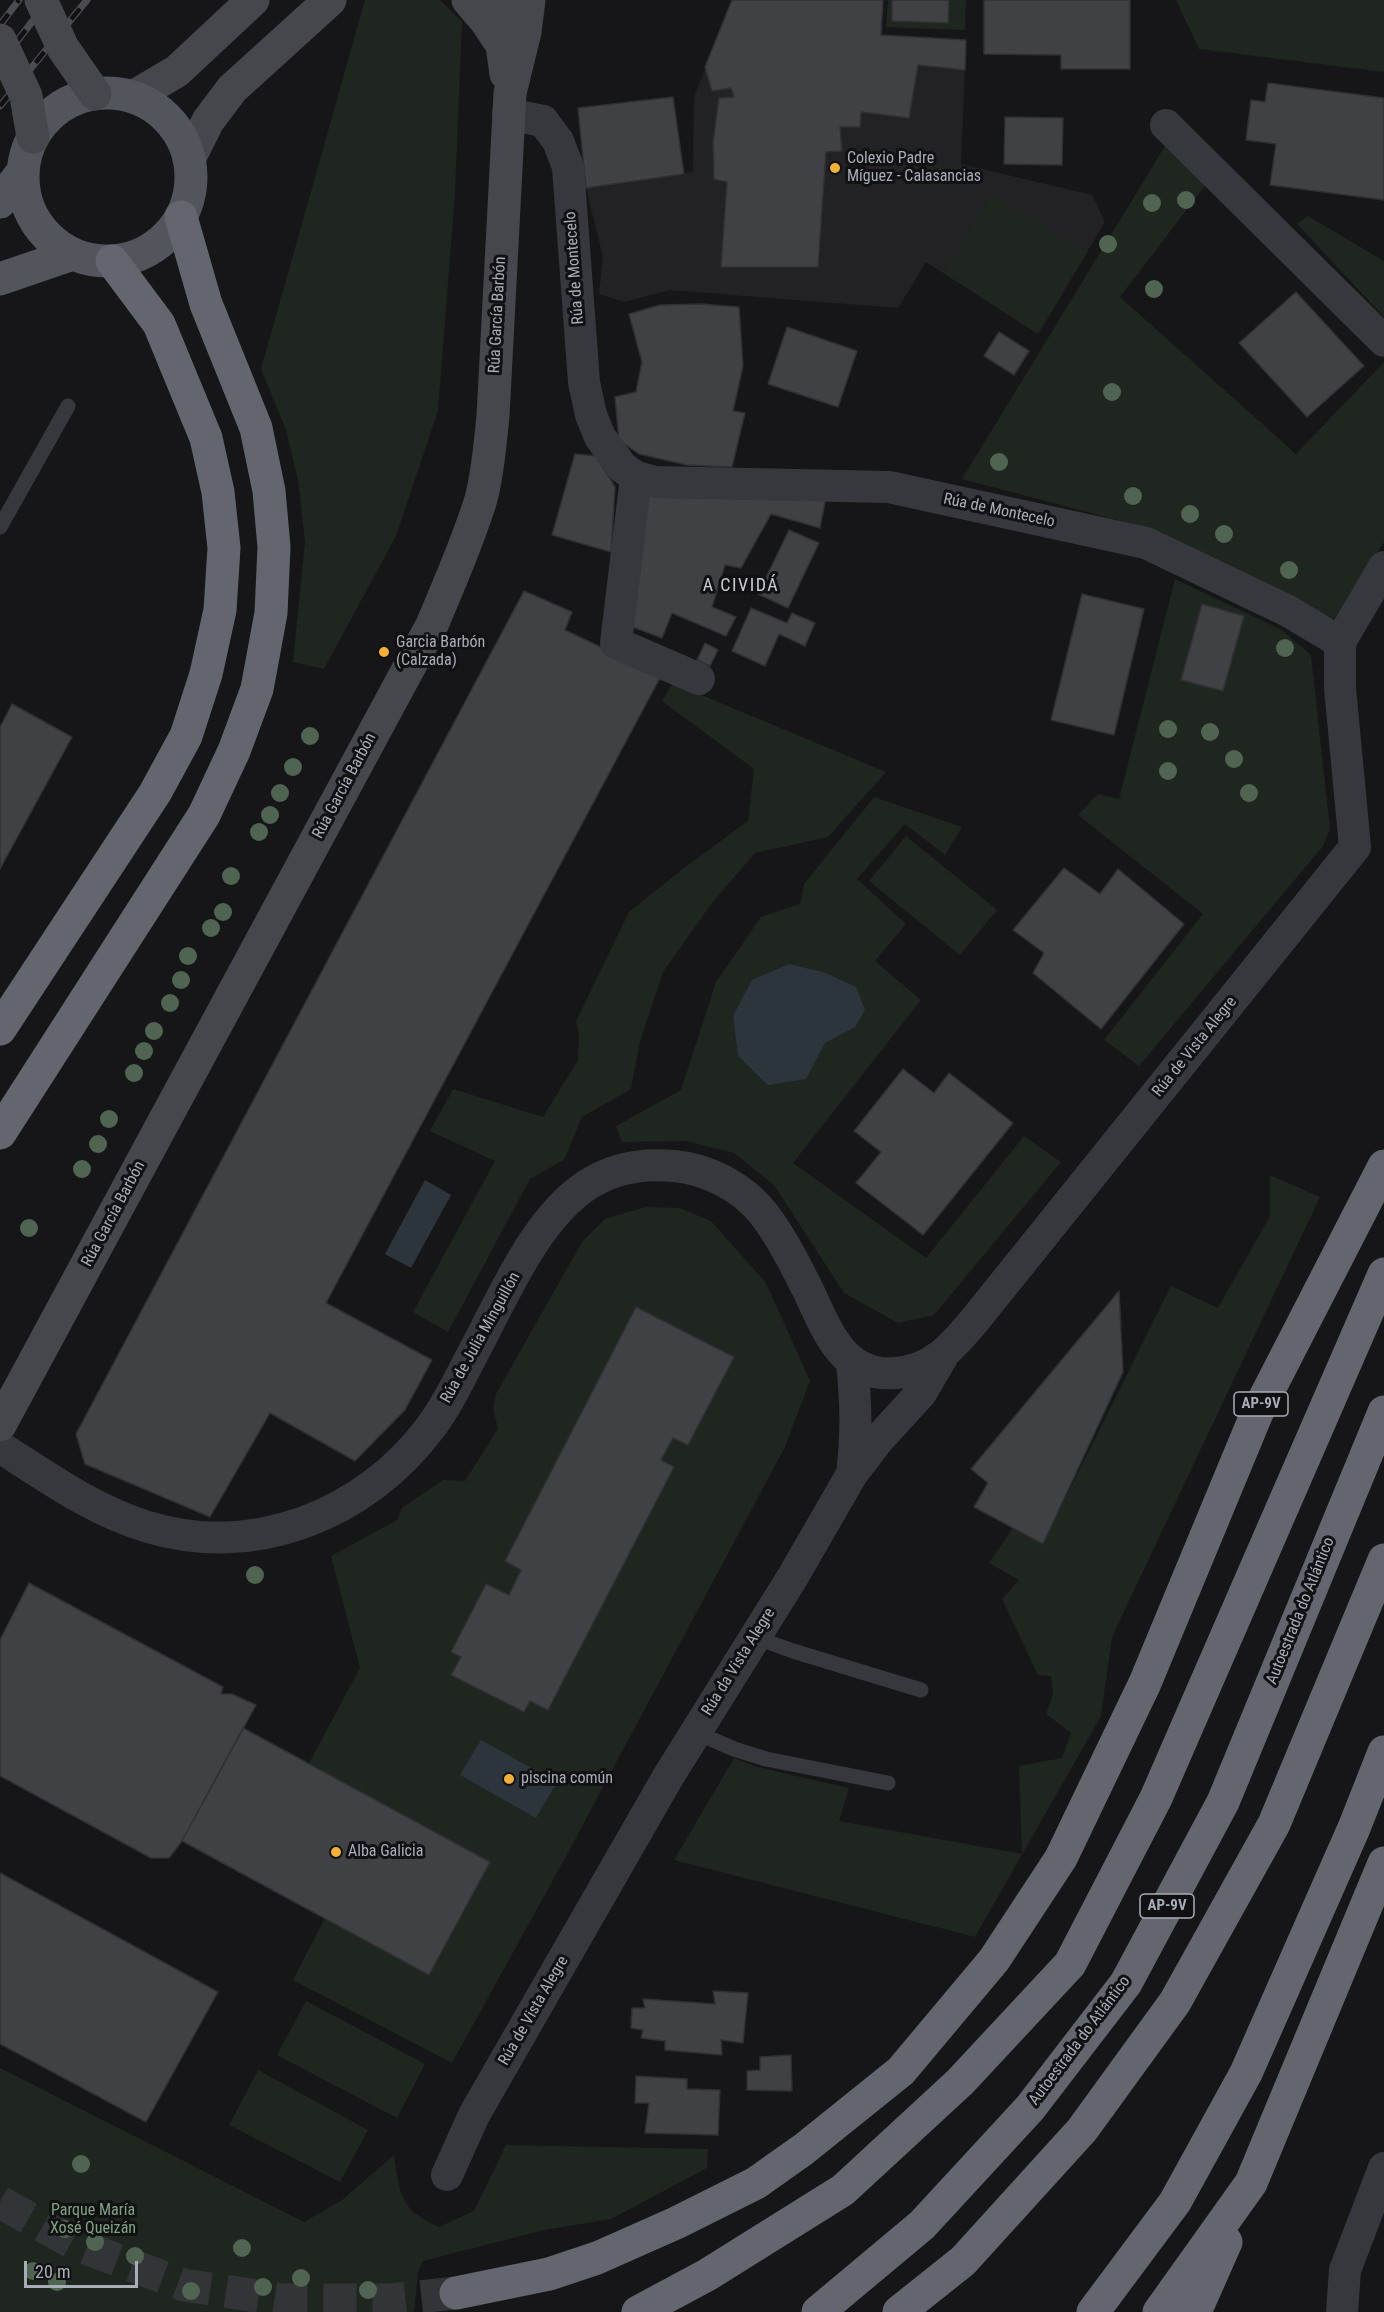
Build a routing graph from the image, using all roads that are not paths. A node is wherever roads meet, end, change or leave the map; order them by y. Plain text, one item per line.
1 (41, 0) edge
2 (254, 0) edge
3 (330, 0) edge
4 (468, 0) edge
5 (502, 0) edge
6 (529, 0) edge
7 (0, 40) edge
8 (502, 45) junction
9 (95, 94) junction
10 (133, 97) junction
11 (509, 104) junction
12 (1166, 125) dead end
13 (33, 137) junction
14 (189, 159) junction
15 (23, 171) junction
16 (0, 202) edge
17 (181, 217) junction
18 (73, 254) junction
19 (112, 261) junction
20 (0, 279) edge
21 (1384, 341) edge
22 (68, 406) dead end
23 (636, 477) junction
24 (0, 527) edge
25 (1384, 567) edge
26 (1340, 642) junction
27 (699, 679) dead end
28 (0, 1029) edge
29 (0, 1133) edge
30 (1384, 1166) edge
31 (1384, 1274) edge
32 (942, 1357) junction
33 (852, 1362) junction
34 (884, 1374) junction
35 (1384, 1412) edge
36 (0, 1425) edge
37 (878, 1440) junction
38 (0, 1447) edge
39 (852, 1474) junction
40 (1384, 1560) edge
41 (754, 1637) junction
42 (921, 1690) dead end
43 (695, 1732) junction
44 (1384, 1752) edge
45 (888, 1783) dead end
46 (626, 1850) joint
47 (1384, 1863) edge
48 (1384, 2168) edge
49 (447, 2175) dead end
50 (1251, 2183) junction
51 (456, 2293) tunnel mouth
52 (638, 2312) edge
53 (818, 2312) edge
54 (899, 2312) edge
55 (1093, 2312) edge
56 (1159, 2312) edge
57 (1195, 2312) edge
58 (1342, 2312) edge

1 - 9 main road, bridge
2 - 10 main road
3 - 14 main road
4 - 8 main road
5 - 8 main road, Rúa García Barbón
6 - 11 main road, Rúa García Barbón
7 - 13 main road, bridge
8 - 11 main road, Rúa García Barbón
9 - 10 main road
9 - 13 main road
10 - 14 main road
11 - 23 street, Rúa de Montecelo
11 - 36 main road, Rúa García Barbón
12 - 21 street
13 - 15 main road
14 - 17 main road
15 - 16 main road
15 - 18 main road
17 - 19 main road
17 - 29 highway
18 - 19 main road
18 - 20 main road
19 - 28 highway
22 - 24 lane
23 - 26 street, Rúa de Montecelo
23 - 27 street
25 - 26 street
26 - 32 street, Rúa de Vista Alegre
30 - 51 highway, AP-9V
31 - 52 highway
32 - 34 street, Rúa de Vista Alegre
32 - 37 street, Rúa da Vista Alegre
33 - 34 street, Rúa de Julia Minguillón
33 - 38 street, Rúa de Julia Minguillón
33 - 39 street, Rúa da Vista Alegre
34 - 37 street, Rúa da Vista Alegre
35 - 53 highway, Autoestrada do Atlántico / AP-9V
37 - 39 street, Rúa da Vista Alegre
39 - 41 street, Rúa da Vista Alegre
40 - 54 highway, AP-9V
41 - 42 lane
41 - 43 street, Rúa da Vista Alegre
43 - 45 lane
43 - 46 street, Rúa da Vista Alegre
44 - 55 highway
46 - 49 street, Rúa de Vista Alegre
47 - 50 highway
48 - 58 street
50 - 56 highway
50 - 57 highway

